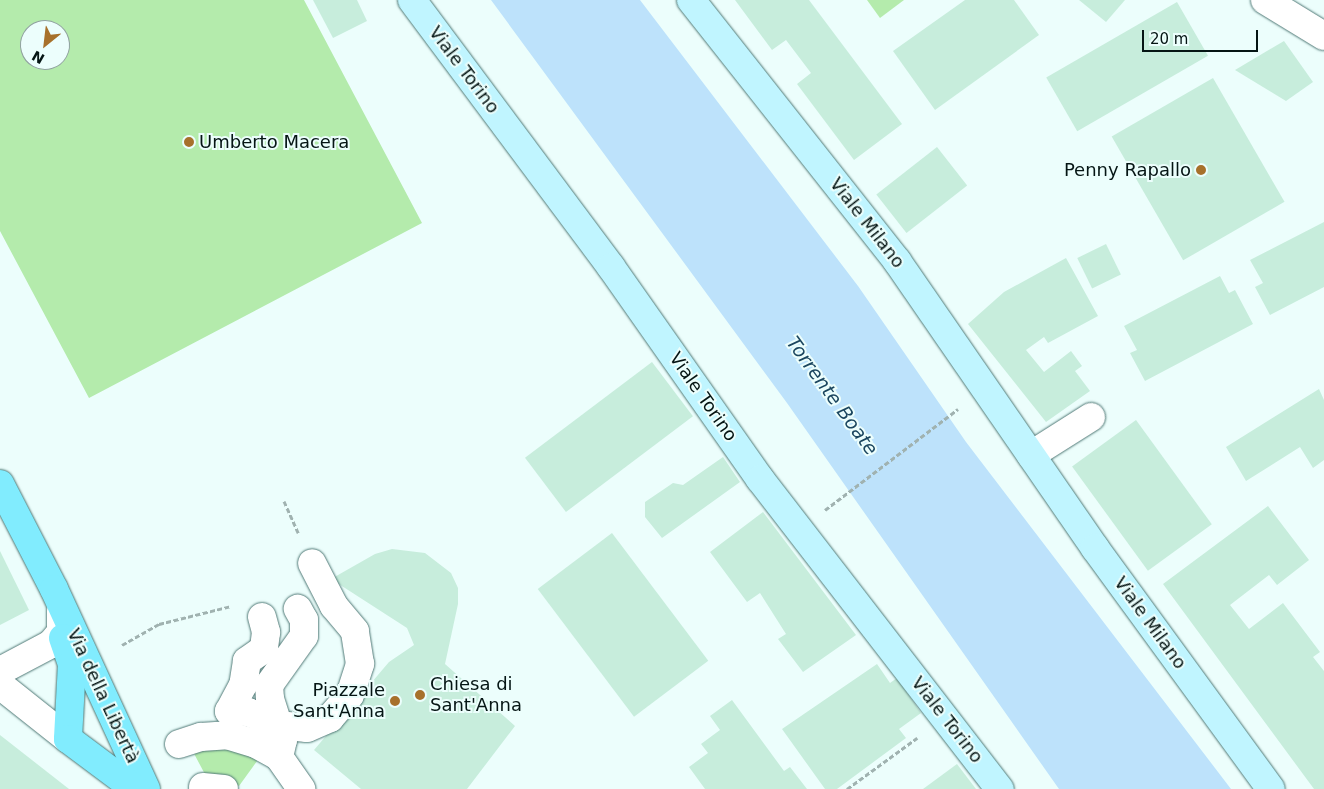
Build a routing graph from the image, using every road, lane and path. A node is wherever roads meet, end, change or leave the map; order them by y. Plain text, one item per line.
1 (412, 0) edge
2 (690, 0) edge
3 (1265, 0) edge
4 (1324, 36) edge
5 (958, 409) dead end
6 (1091, 417) dead end
7 (1031, 455) junction
8 (0, 484) edge
9 (826, 509) dead end
10 (312, 563) dead end
11 (60, 602) junction
12 (298, 609) dead end
13 (262, 617) dead end
14 (168, 621) dead end
15 (61, 632) junction
16 (122, 645) dead end
17 (0, 671) edge
18 (0, 685) edge
19 (945, 717) junction
20 (278, 725) junction
21 (68, 739) junction
22 (179, 744) dead end
23 (279, 758) junction
24 (135, 789) edge
25 (146, 789) edge
26 (301, 789) edge
27 (846, 789) edge
28 (1000, 789) edge
29 (1271, 789) edge

1 - 19 street, Viale Torino
2 - 7 street, Viale Milano
3 - 4 street
5 - 9 path
6 - 7 street
7 - 29 street, Viale Milano
8 - 11 main road, Via della Libertà
10 - 20 street
11 - 15 street, Via della Libertà
11 - 25 main road, Via della Libertà
12 - 20 street
13 - 20 street
14 - 16 path
15 - 17 street, Via della Libertà
15 - 21 main road, Via della Libertà
18 - 21 street
19 - 27 path
19 - 28 street, Viale Torino
20 - 23 street
21 - 24 main road
22 - 23 street
23 - 26 street

